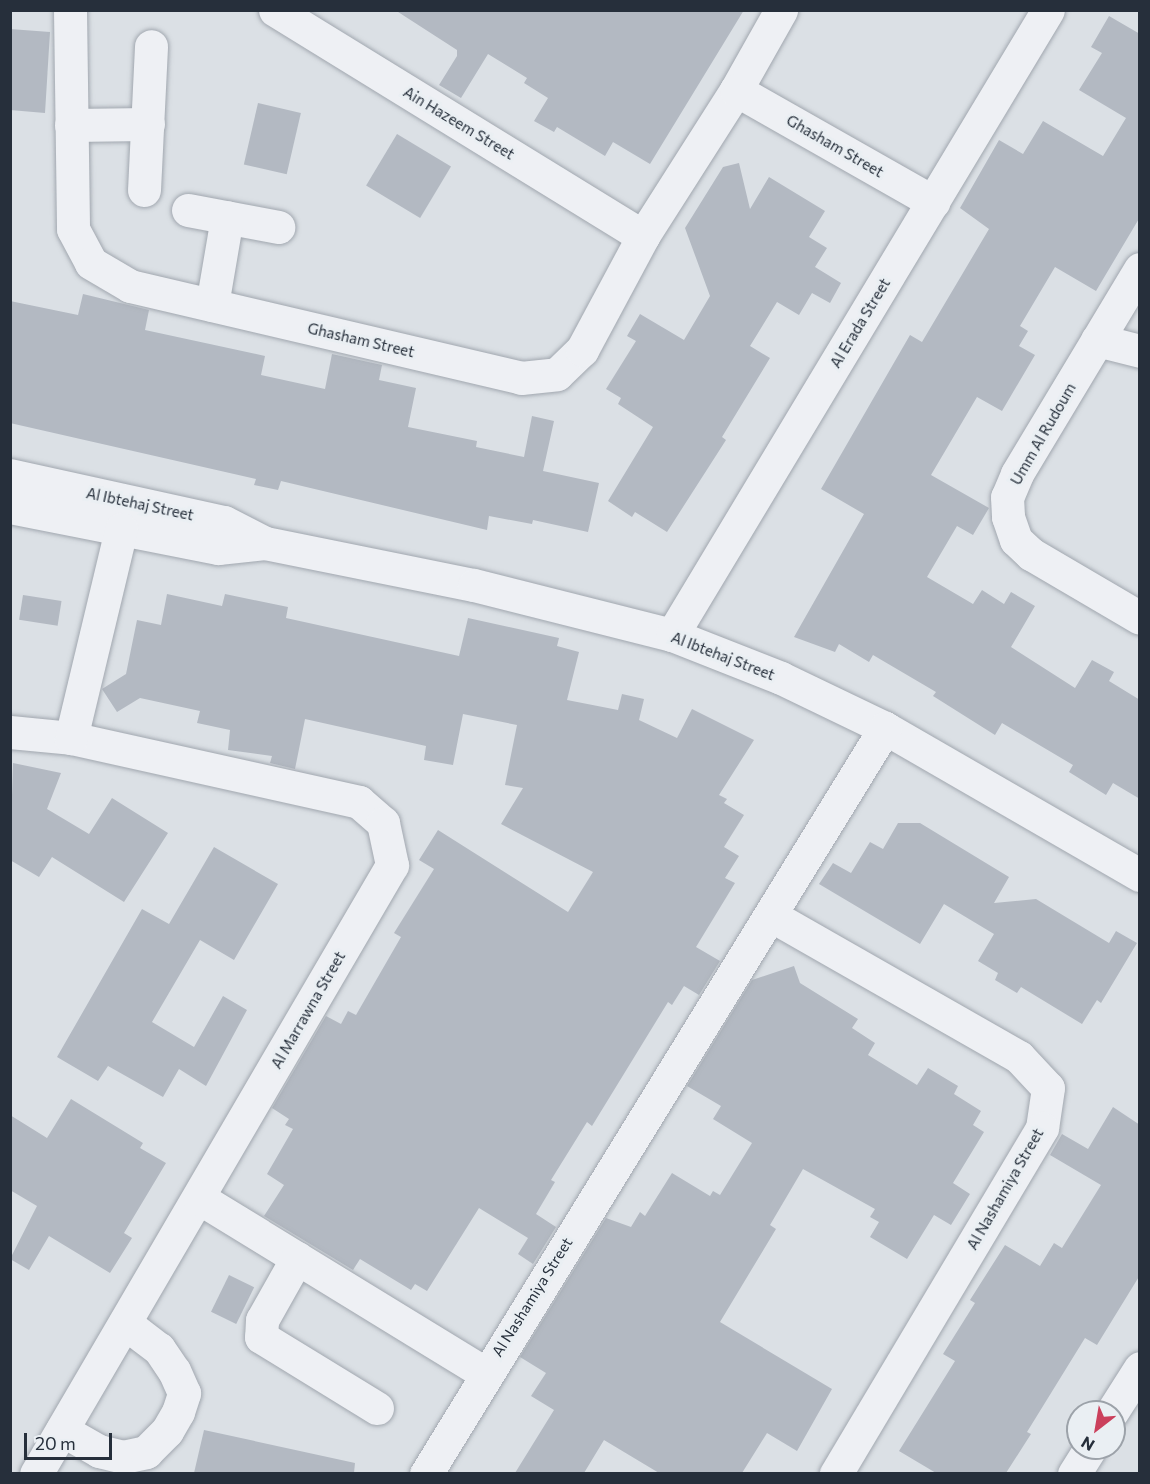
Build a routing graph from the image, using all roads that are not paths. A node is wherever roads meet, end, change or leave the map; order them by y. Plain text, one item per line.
1 (70, 10) edge
2 (275, 10) edge
3 (781, 10) edge
4 (1048, 10) edge
5 (151, 46) dead end
6 (736, 90) junction
7 (148, 124) junction
8 (71, 125) junction
9 (144, 190) dead end
10 (933, 202) junction
11 (188, 210) dead end
12 (227, 217) junction
13 (278, 227) dead end
14 (643, 236) junction
15 (1140, 269) edge
16 (212, 305) junction
17 (1097, 340) junction
18 (1140, 351) edge
19 (10, 475) edge
20 (10, 507) edge
21 (121, 529) junction
22 (266, 543) junction
23 (1140, 618) edge
24 (672, 635) junction
25 (885, 728) junction
26 (10, 732) edge
27 (71, 738) junction
28 (1140, 875) edge
29 (772, 916) junction
30 (199, 1198) junction
31 (297, 1258) junction
32 (125, 1323) junction
33 (485, 1373) junction
34 (377, 1408) dead end
35 (62, 1430) junction
36 (1082, 1460) edge
37 (36, 1473) edge
38 (426, 1473) edge
39 (836, 1473) edge
40 (1074, 1473) edge

1 - 8 street, Ghasham Street
2 - 14 street, Ain Hazeem Street
3 - 6 street, Ghasham Street
4 - 10 street, Al Erada Street
5 - 7 street
6 - 10 street, Ghasham Street
6 - 14 street, Ghasham Street
7 - 8 street
7 - 9 street
8 - 16 street, Ghasham Street
10 - 24 street, Al Erada Street
11 - 12 street
12 - 13 street
12 - 16 street
14 - 16 street, Ghasham Street
15 - 17 street, Umm Al Rudoum
17 - 18 street
17 - 23 street, Umm Al Rudoum
19 - 22 street, Al Ibtehaj Street
20 - 21 street, Al Ibtehaj Street
21 - 22 street, Al Ibtehaj Street
21 - 27 street
22 - 24 street, Al Ibtehaj Street
24 - 25 street, Al Ibtehaj Street
25 - 28 street, Al Ibtehaj Street
25 - 29 street, Al Nashamiya Street
26 - 27 street, Al Marrawna Street
27 - 30 street, Al Marrawna Street
29 - 33 street, Al Nashamiya Street
29 - 39 street, Al Nashamiya Street
30 - 31 street, Al Nashamiya Street
30 - 32 street, Al Marrawna Street
31 - 33 street, Al Nashamiya Street
31 - 34 street
32 - 35 street, Al Marrawna Street
32 - 35 street
33 - 38 street, Al Nashamiya Street
35 - 37 street, Al Marrawna Street
36 - 40 street

